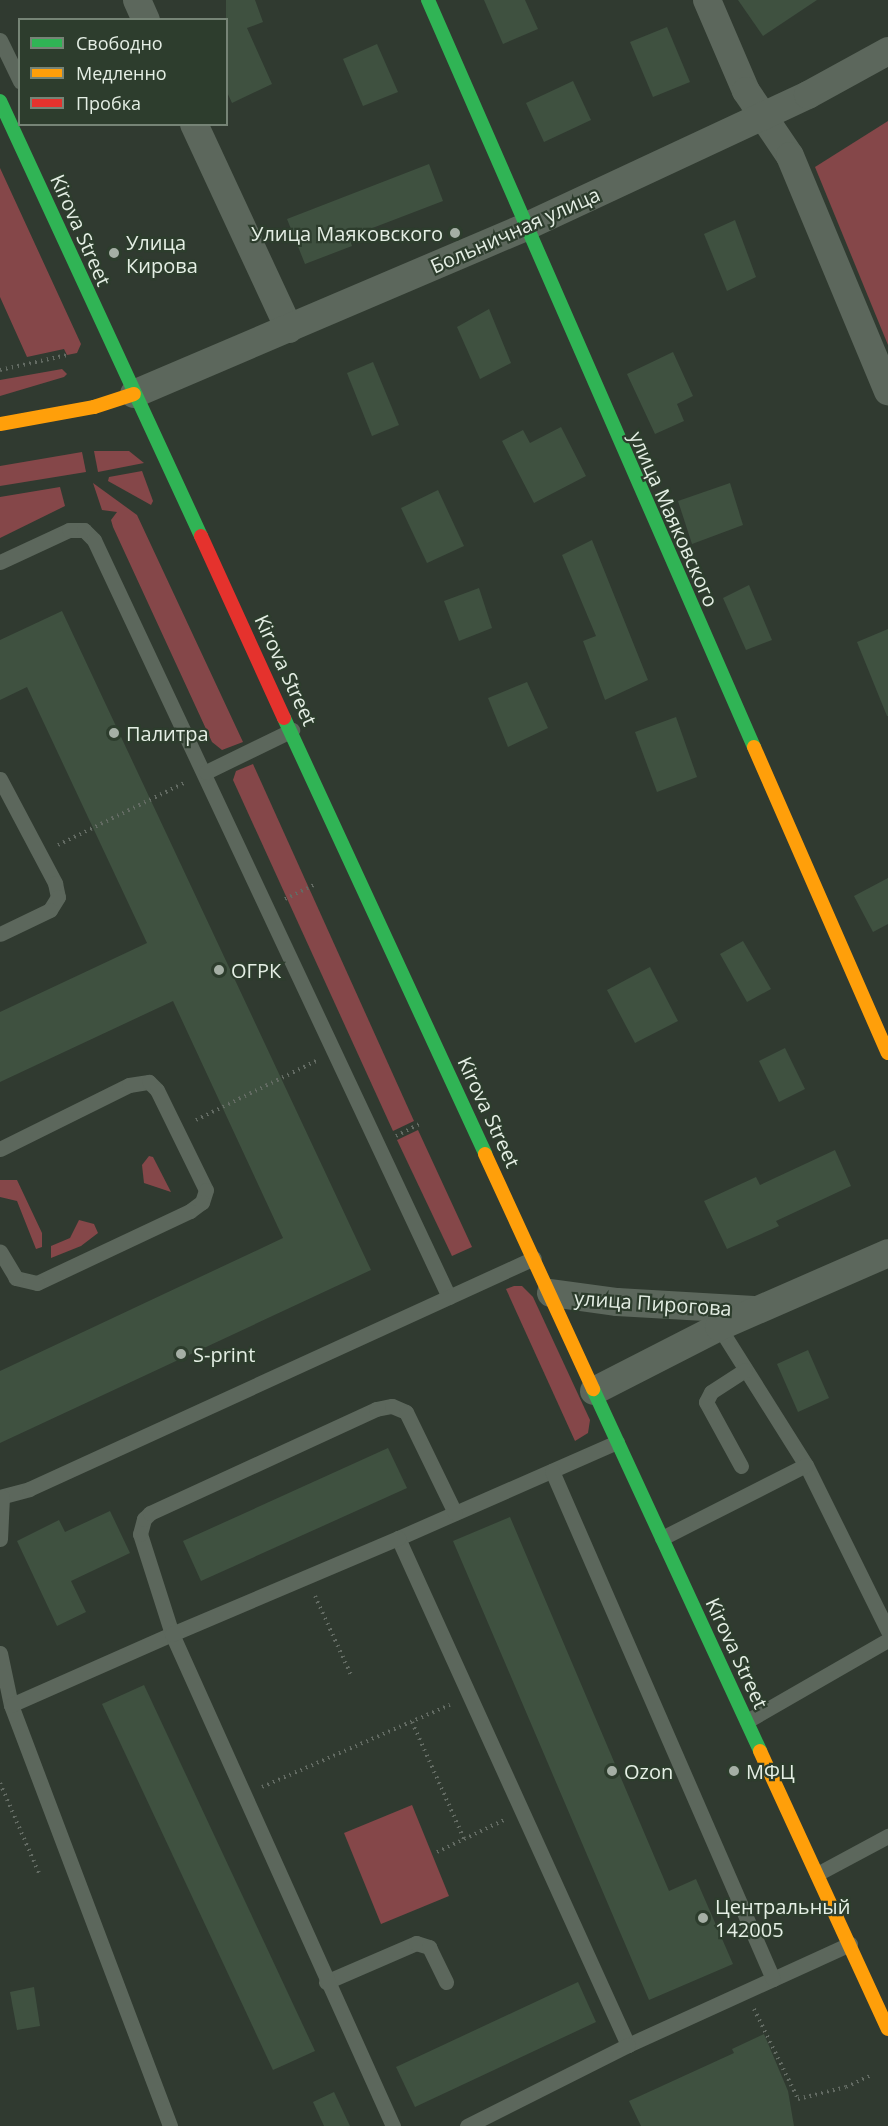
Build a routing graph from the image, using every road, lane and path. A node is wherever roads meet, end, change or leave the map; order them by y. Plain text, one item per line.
1 (136, 0) edge
2 (428, 0) edge
3 (707, 0) edge
4 (145, 18) edge
5 (0, 40) edge
6 (888, 51) edge
7 (18, 77) edge
8 (0, 101) edge
9 (765, 115) junction
10 (30, 126) edge
11 (195, 126) edge
12 (30, 165) junction
13 (525, 227) junction
14 (289, 329) junction
15 (67, 355) dead end
16 (0, 370) edge
17 (888, 391) edge
18 (134, 394) junction
19 (0, 424) edge
20 (0, 562) edge
21 (293, 730) junction
22 (206, 772) junction
23 (0, 779) edge
24 (40, 854) junction
25 (314, 885) dead end
26 (268, 907) junction
27 (0, 934) edge
28 (335, 1051) junction
29 (888, 1053) edge
30 (422, 1123) dead end
31 (177, 1130) junction
32 (379, 1144) junction
33 (0, 1149) edge
34 (0, 1251) edge
35 (888, 1253) edge
36 (534, 1258) junction
37 (550, 1293) junction
38 (449, 1297) junction
39 (756, 1310) junction
40 (719, 1327) junction
41 (746, 1370) junction
42 (594, 1391) junction
43 (617, 1442) junction
44 (806, 1465) junction
45 (741, 1467) dead end
46 (552, 1471) junction
47 (1, 1497) edge
48 (454, 1513) junction
49 (398, 1538) junction
50 (662, 1538) junction
51 (0, 1539) edge
52 (306, 1576) junction
53 (888, 1631) edge
54 (172, 1634) junction
55 (888, 1640) edge
56 (0, 1653) edge
57 (351, 1675) dead end
58 (469, 1696) junction
59 (11, 1705) junction
60 (747, 1721) junction
61 (412, 1722) junction
62 (0, 1783) edge
63 (245, 1795) junction
64 (522, 1812) junction
65 (888, 1836) edge
66 (464, 1839) junction
67 (436, 1852) dead end
68 (39, 1873) dead end
69 (817, 1874) junction
70 (849, 1944) junction
71 (773, 1979) junction
72 (326, 1982) junction
73 (446, 1982) dead end
74 (746, 1991) junction
75 (888, 2030) edge
76 (628, 2045) junction
77 (870, 2076) dead end
78 (170, 2126) edge
79 (393, 2126) edge
80 (466, 2126) edge

1 - 4 street
2 - 13 street, улица Маяковского
3 - 9 street
5 - 7 lane
6 - 9 street, Больничная улица
8 - 12 street, Kirova Street
9 - 13 street, Больничная улица
9 - 17 street
10 - 12 lane
11 - 14 street
12 - 18 street, Kirova Street
13 - 14 street, Больничная улица
13 - 29 street, улица Маяковского
14 - 18 street, Больничная улица
15 - 16 path
18 - 19 street
18 - 21 street, Kirova Street
20 - 22 lane
21 - 22 lane
21 - 36 street, Kirova Street
22 - 24 path
22 - 26 lane
23 - 24 lane
24 - 27 lane
25 - 26 path
26 - 28 lane
28 - 31 path
28 - 32 lane
30 - 32 path
31 - 33 lane
31 - 34 lane
32 - 38 lane
35 - 39 street, улица Пирогова
36 - 37 street
36 - 38 lane
37 - 39 street, улица Пирогова
37 - 42 street, Kirova Street
38 - 47 lane
39 - 40 street, улица Пирогова
40 - 41 lane
40 - 42 street, улица Пирогова
41 - 44 lane
41 - 45 lane
42 - 43 street, Kirova Street
43 - 46 lane
43 - 50 street, Kirova Street
44 - 50 lane
44 - 53 lane
46 - 48 lane
46 - 71 lane
47 - 51 lane
48 - 49 lane
48 - 54 lane
49 - 52 lane
49 - 58 lane
50 - 60 street, Kirova Street
52 - 54 lane
52 - 57 path
54 - 59 lane
54 - 63 lane
55 - 60 lane
56 - 59 lane
58 - 61 path
58 - 64 lane
59 - 78 lane
60 - 69 street, Kirova Street
61 - 63 path
61 - 66 path
62 - 68 path
63 - 72 lane
64 - 66 path
64 - 76 lane
65 - 69 lane
66 - 67 path
69 - 70 street, Kirova Street
70 - 71 lane
70 - 75 street, Kirova Street
71 - 74 lane
72 - 73 lane
72 - 79 lane
74 - 76 lane
74 - 77 path
76 - 80 lane

